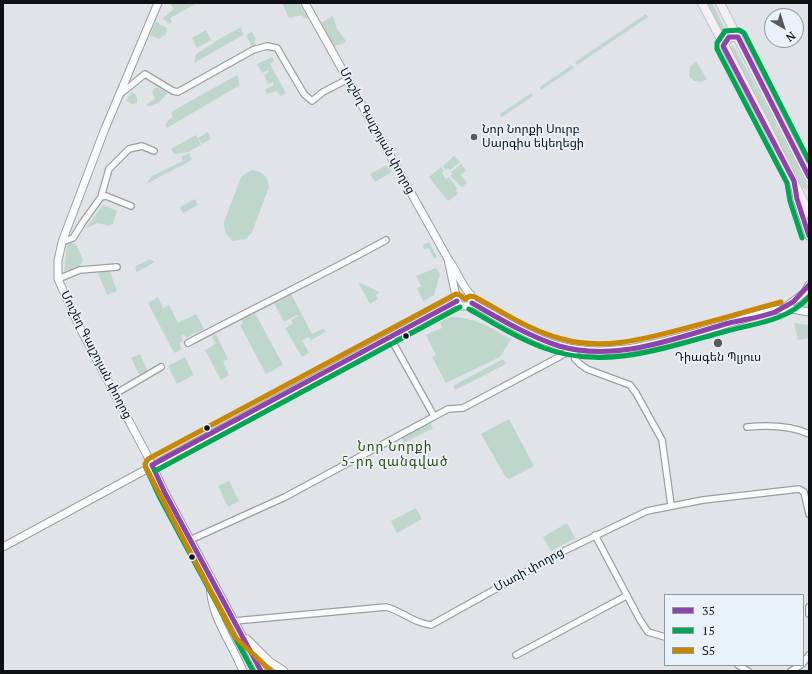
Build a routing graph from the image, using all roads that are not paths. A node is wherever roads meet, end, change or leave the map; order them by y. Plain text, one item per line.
1 (158, 3) edge
2 (305, 3) edge
3 (702, 3) edge
4 (720, 3) edge
5 (738, 37) junction
6 (723, 46) junction
7 (348, 79) junction
8 (119, 95) junction
9 (154, 151) dead end
10 (809, 176) edge
11 (794, 181) junction
12 (102, 197) junction
13 (805, 198) edge
14 (131, 206) dead end
15 (809, 212) edge
16 (809, 236) edge
17 (386, 240) dead end
18 (62, 242) junction
19 (448, 259) junction
20 (118, 267) dead end
21 (58, 279) junction
22 (809, 285) edge
23 (467, 292) junction
24 (457, 299) junction
25 (472, 303) junction
26 (783, 309) junction
27 (809, 312) edge
28 (390, 337) junction
29 (188, 343) dead end
30 (574, 349) junction
31 (161, 368) dead end
32 (115, 394) junction
33 (434, 416) junction
34 (748, 427) dead end
35 (809, 434) edge
36 (152, 465) junction
37 (671, 505) junction
38 (809, 514) edge
39 (595, 535) junction
40 (190, 540) junction
41 (3, 546) edge
42 (211, 577) junction
43 (626, 596) junction
44 (809, 607) edge
45 (809, 614) edge
46 (234, 621) junction
47 (241, 633) junction
48 (664, 637) edge
49 (516, 655) dead end
50 (260, 668) edge
51 (243, 671) edge
52 (284, 671) edge

1 - 8 main road, Մուշեղ Գալշոյան փողոց
2 - 7 main road, Մուշեղ Գալշոյան փողոց
3 - 6 main road
4 - 5 main road
5 - 6 main road
5 - 10 main road
6 - 11 main road
7 - 8 street
7 - 19 main road, Մուշեղ Գալշոյան փողոց
8 - 18 main road, Մուշեղ Գալշոյան փողոց
9 - 12 street
11 - 13 main road
11 - 16 main road
12 - 14 street
12 - 18 street
13 - 15 main road
17 - 29 street
18 - 21 main road, Մուշեղ Գալշոյան փողոց
19 - 23 main road, Մուշեղ Գալշոյան փողոց
19 - 24 main road, Մուշեղ Գալշոյան փողոց
20 - 21 street
21 - 32 main road, Մուշեղ Գալշոյան փողոց
22 - 26 main road
23 - 24 main road
23 - 25 main road
24 - 25 main road
24 - 28 main road
25 - 30 main road
26 - 27 main road
26 - 30 main road
28 - 33 street
28 - 36 main road
30 - 33 street
30 - 37 street
31 - 32 street
32 - 36 main road, Մուշեղ Գալշոյան փողոց
33 - 40 street
34 - 35 street
36 - 40 main road, Մուշեղ Գալշոյան փողոց
36 - 41 main road
37 - 38 street, Մառի փողոց
37 - 39 street, Մառի փողոց
39 - 43 street
39 - 46 street, Մառի փողոց
40 - 42 main road, Մուշեղ Գալշոյան փողոց
42 - 46 main road, Մուշեղ Գալշոյան փողոց
42 - 51 main road
43 - 48 street
43 - 49 street
44 - 45 street
46 - 47 main road, Մուշեղ Գալշոյան փողոց
47 - 50 main road, Մուշեղ Գալշոյան փողոց
47 - 52 main road

